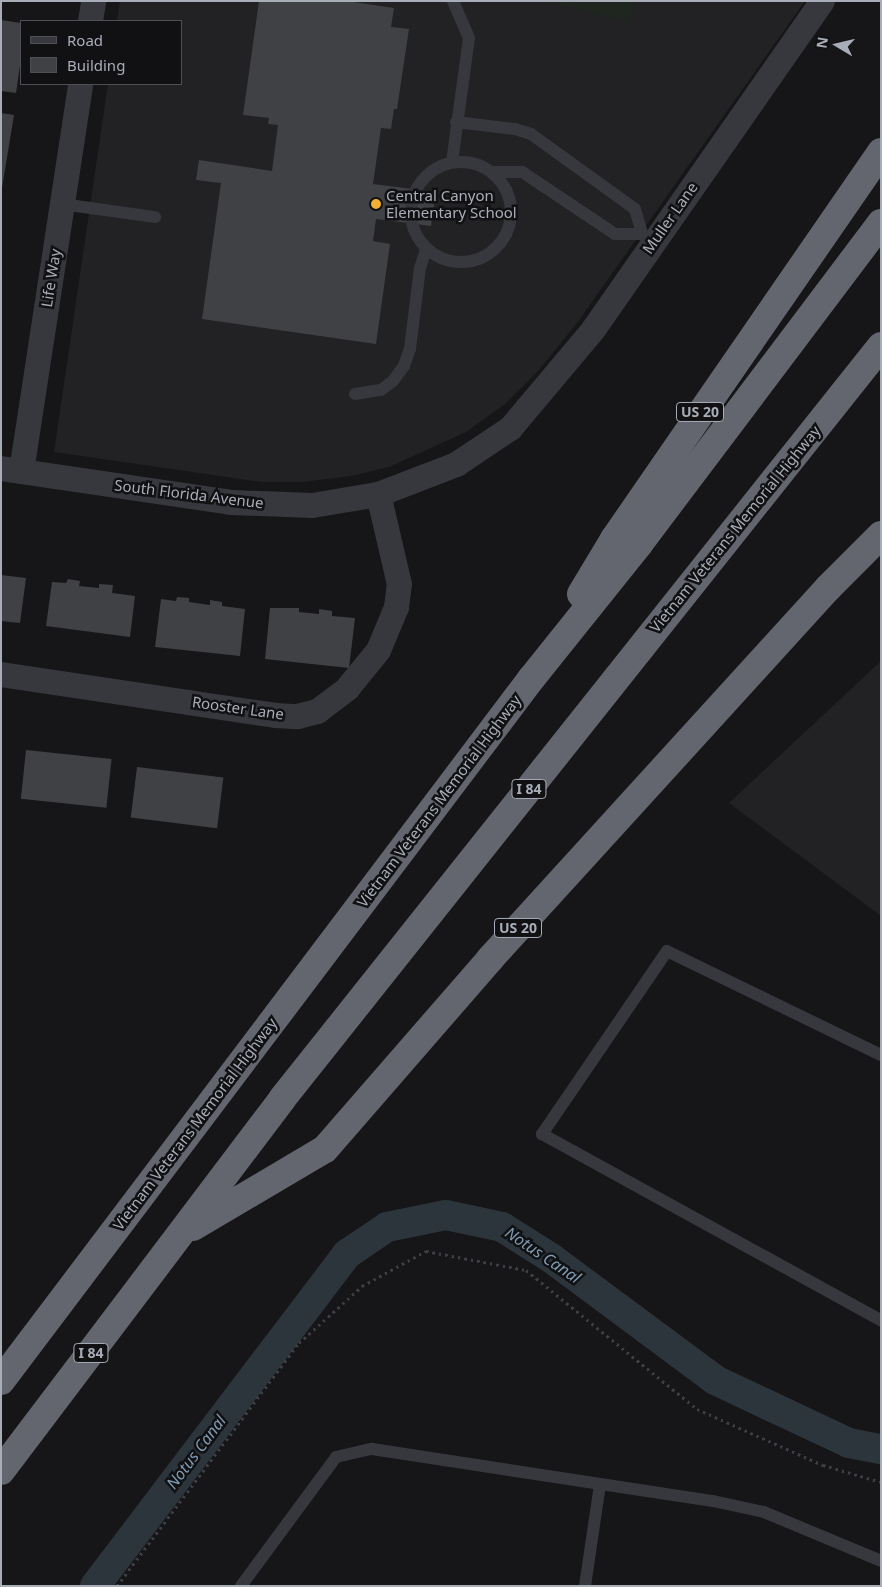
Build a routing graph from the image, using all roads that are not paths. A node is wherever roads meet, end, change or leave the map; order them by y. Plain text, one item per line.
1 (93, 1) edge
2 (453, 1) edge
3 (822, 1) edge
4 (90, 20) edge
5 (80, 85) edge
6 (456, 122) junction
7 (881, 152) edge
8 (452, 162) junction
9 (492, 172) junction
10 (62, 204) junction
11 (154, 217) dead end
12 (881, 223) edge
13 (648, 238) junction
14 (426, 249) junction
15 (881, 346) edge
16 (355, 394) dead end
17 (510, 428) joint
18 (11, 470) edge
19 (378, 494) junction
20 (881, 535) edge
21 (1, 674) edge
22 (531, 679) junction
23 (881, 1056) edge
24 (181, 1234) junction
25 (881, 1320) edge
26 (1, 1381) edge
27 (1, 1471) edge
28 (600, 1484) junction
29 (881, 1561) edge
30 (241, 1586) edge
31 (585, 1586) edge

1 - 4 street
2 - 6 lane
3 - 13 street, Muller Lane
5 - 10 street, Life Way
6 - 8 lane
6 - 13 lane
7 - 22 highway, US 20
8 - 9 lane
8 - 14 lane
9 - 13 lane
9 - 14 lane
10 - 11 lane
10 - 18 street, Life Way
12 - 22 highway, Vietnam Veterans Memorial Highway
13 - 17 street, Muller Lane
14 - 16 lane
15 - 24 highway, Vietnam Veterans Memorial Highway / I 84
17 - 19 street, South Florida Avenue
18 - 19 street, South Florida Avenue
19 - 21 street, Rooster Lane
20 - 24 highway, US 20
22 - 26 highway, Vietnam Veterans Memorial Highway
23 - 25 lane
24 - 27 highway, Vietnam Veterans Memorial Highway / I 84
28 - 29 lane
28 - 30 lane
28 - 31 lane

